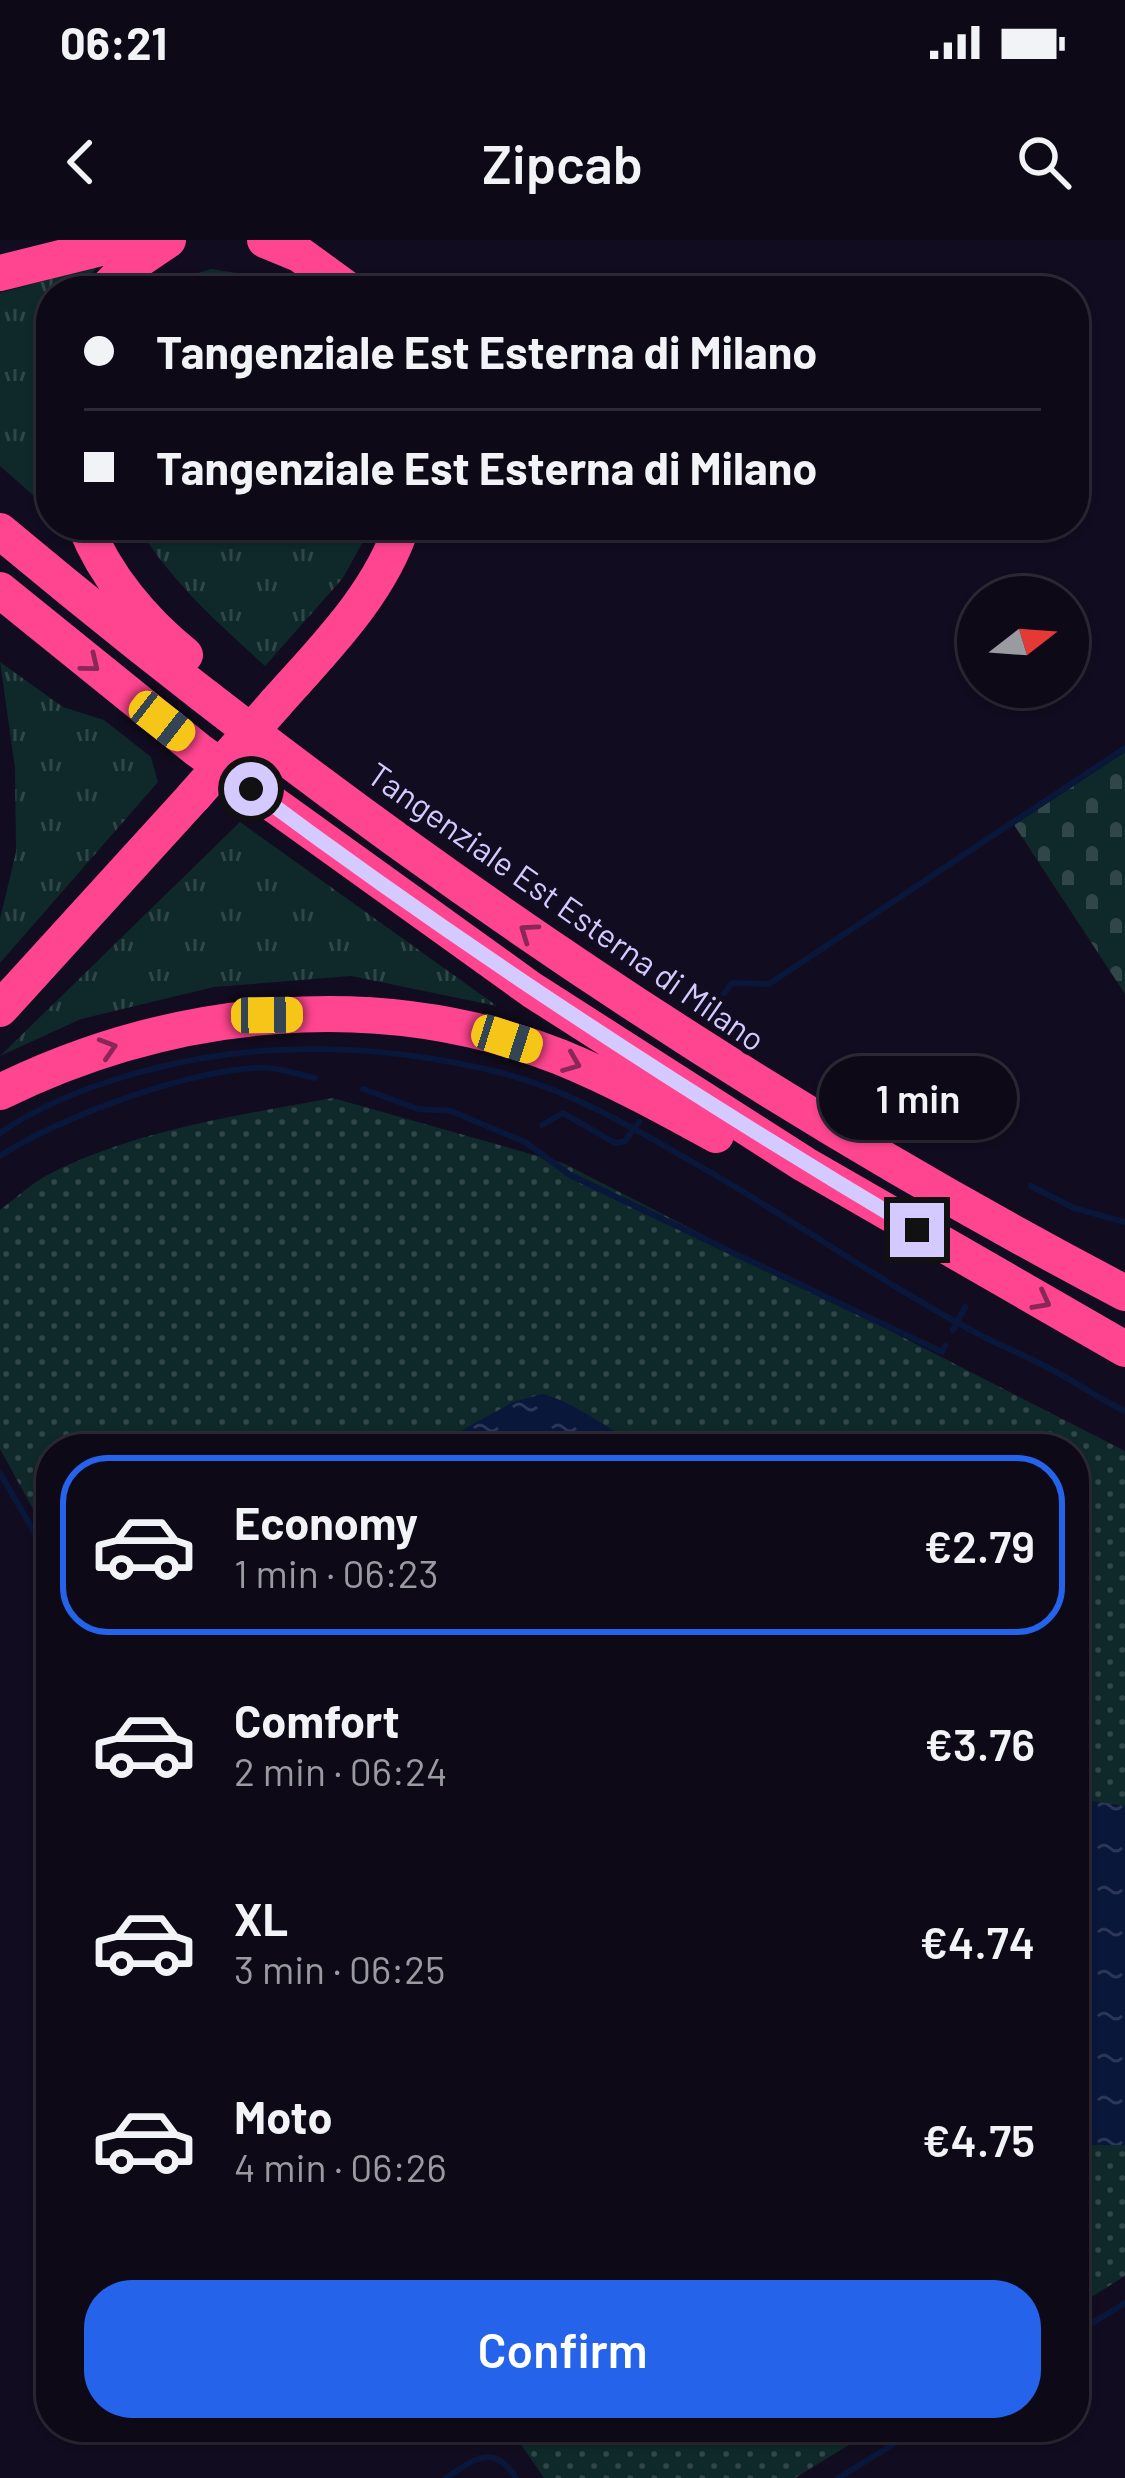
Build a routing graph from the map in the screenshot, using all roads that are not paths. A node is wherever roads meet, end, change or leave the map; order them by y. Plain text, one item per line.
1 (133, 240) edge
2 (168, 240) edge
3 (265, 240) edge
4 (0, 274) edge
5 (119, 276) edge
6 (329, 276) edge
7 (0, 531) edge
8 (93, 540) edge
9 (395, 540) edge
10 (0, 590) edge
11 (435, 867) junction
12 (0, 1010) edge
13 (0, 1092) edge
14 (992, 1274) junction
15 (1125, 1293) edge
16 (1125, 1349) edge

1 - 4 highway
2 - 5 highway
3 - 6 highway
7 - 11 highway, Tangenziale Est Esterna di Milano
8 - 11 highway
9 - 12 highway, bridge
10 -> 14 highway
15 -> 11 highway, Tangenziale Est Esterna di Milano
13 -> 14 highway
14 -> 16 highway

